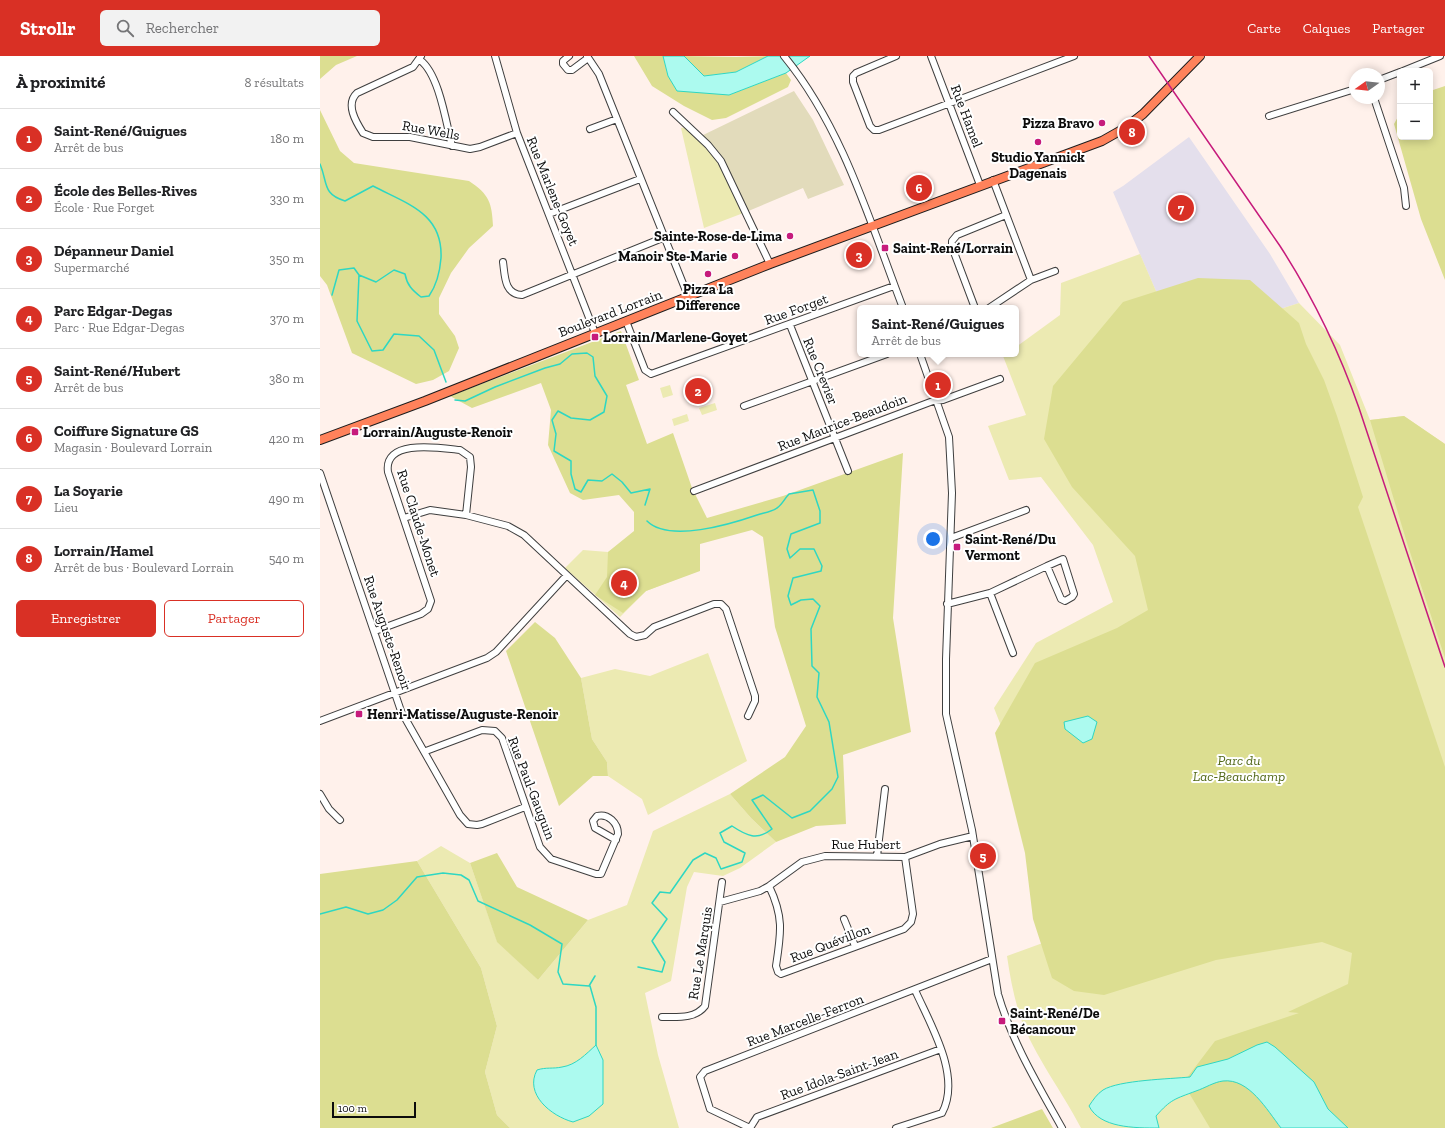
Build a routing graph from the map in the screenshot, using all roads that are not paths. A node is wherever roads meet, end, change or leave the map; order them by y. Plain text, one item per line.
1 (495, 56) edge
2 (569, 56) edge
3 (784, 56) edge
4 (896, 56) edge
5 (931, 56) edge
6 (1074, 56) edge
7 (1200, 56) edge
8 (1440, 56) edge
9 (588, 57) edge
10 (421, 58) edge
11 (1411, 68) edge
12 (1397, 73) edge
13 (1385, 78) edge
14 (1349, 91) edge
15 (949, 104) junction
16 (1376, 104) edge
17 (673, 112) dead end
18 (1269, 116) dead end
19 (617, 119) junction
20 (590, 129) dead end
21 (517, 133) junction
22 (452, 146) junction
23 (640, 179) junction
24 (993, 180) junction
25 (980, 185) junction
26 (1406, 206) dead end
27 (549, 214) junction
28 (1006, 215) junction
29 (871, 226) junction
30 (665, 237) junction
31 (503, 262) dead end
32 (770, 264) junction
33 (1056, 271) dead end
34 (573, 273) junction
35 (1031, 280) junction
36 (894, 286) junction
37 (688, 296) junction
38 (902, 305) edge
39 (974, 305) edge
40 (994, 305) edge
41 (626, 321) junction
42 (790, 324) junction
43 (595, 332) junction
44 (879, 357) edge
45 (921, 357) edge
46 (1000, 379) dead end
47 (812, 381) junction
48 (937, 401) junction
49 (744, 406) dead end
50 (834, 437) junction
51 (322, 441) edge
52 (848, 471) dead end
53 (320, 473) edge
54 (694, 491) dead end
55 (1026, 510) dead end
56 (466, 515) junction
57 (404, 518) junction
58 (951, 538) junction
59 (1047, 566) junction
60 (567, 575) junction
61 (990, 593) junction
62 (948, 604) junction
63 (375, 630) junction
64 (1013, 653) dead end
65 (396, 693) junction
66 (748, 716) dead end
67 (320, 722) edge
68 (426, 751) junction
69 (885, 788) dead end
70 (320, 794) edge
71 (526, 807) junction
72 (340, 820) dead end
73 (973, 836) junction
74 (616, 840) junction
75 (877, 856) junction
76 (905, 857) junction
77 (722, 882) dead end
78 (769, 886) junction
79 (720, 902) junction
80 (844, 919) dead end
81 (856, 946) junction
82 (992, 959) junction
83 (915, 990) junction
84 (662, 1016) dead end
85 (941, 1049) junction
86 (750, 1128) edge
87 (896, 1128) edge
88 (1062, 1128) edge

1 - 21 street, Rue Marlene-Goyet
2 - 9 street
3 - 29 street
4 - 15 street
5 - 15 street, Rue Hamel
6 - 15 street
7 - 24 main road, Boulevard Lorrain
8 - 11 street
9 - 19 street
10 - 22 street
10 - 22 street, Rue Wells
12 - 13 street
14 - 18 street
15 - 25 street, Rue Hamel
16 - 26 street
17 - 32 street
19 - 20 street
19 - 23 street
21 - 22 street, Rue Wells
21 - 27 street, Rue Marlene-Goyet
23 - 27 street
23 - 30 street
24 - 25 main road, Boulevard Lorrain
24 - 28 street
25 - 29 main road, Boulevard Lorrain
27 - 34 street, Rue Marlene-Goyet
28 - 35 street
28 - 39 street
29 - 32 main road, Boulevard Lorrain
29 - 36 street
30 - 34 street
30 - 37 street
31 - 34 street
32 - 37 main road, Boulevard Lorrain
33 - 35 street
34 - 43 street, Rue Marlene-Goyet
35 - 40 street
36 - 38 street
36 - 42 street, Rue Forget
37 - 41 main road, Boulevard Lorrain
41 - 42 street, Rue Forget
41 - 43 main road, Boulevard Lorrain
42 - 47 street, Rue Crevier
43 - 51 main road, Boulevard Lorrain
44 - 47 street
45 - 48 street
46 - 48 street, Rue Maurice-Beaudoin
47 - 49 street
47 - 50 street, Rue Crevier
48 - 50 street, Rue Maurice-Beaudoin
48 - 58 street
50 - 52 street, Rue Crevier
50 - 54 street, Rue Maurice-Beaudoin
53 - 63 street, Rue Auguste-Renoir
55 - 58 street
56 - 57 street
56 - 57 street, Rue Claude-Monet
56 - 60 street
57 - 63 street, Rue Claude-Monet
58 - 62 street
59 - 59 street
59 - 61 street
60 - 65 street
60 - 66 street
61 - 62 street
61 - 64 street
62 - 73 street
63 - 65 street, Rue Auguste-Renoir
65 - 67 street
65 - 68 street, Rue Auguste-Renoir
68 - 71 street, Rue Auguste-Renoir
68 - 71 street, Rue Paul-Gauguin
69 - 75 street
70 - 72 street
71 - 74 street, Rue Paul-Gauguin
73 - 76 street, Rue Hubert
73 - 82 street
74 - 74 street
75 - 76 street, Rue Hubert
75 - 78 street, Rue Hubert
76 - 81 street, Rue Quévillon
77 - 79 street, Rue Le Marquis
78 - 79 street, Rue Hubert
78 - 81 street, Rue Quévillon
79 - 84 street, Rue Le Marquis
80 - 81 street
82 - 83 street, Rue Marcelle-Ferron
82 - 88 street
83 - 85 street
83 - 86 street, Rue Marcelle-Ferron
85 - 86 street, Rue Idola-Saint-Jean
85 - 87 street

